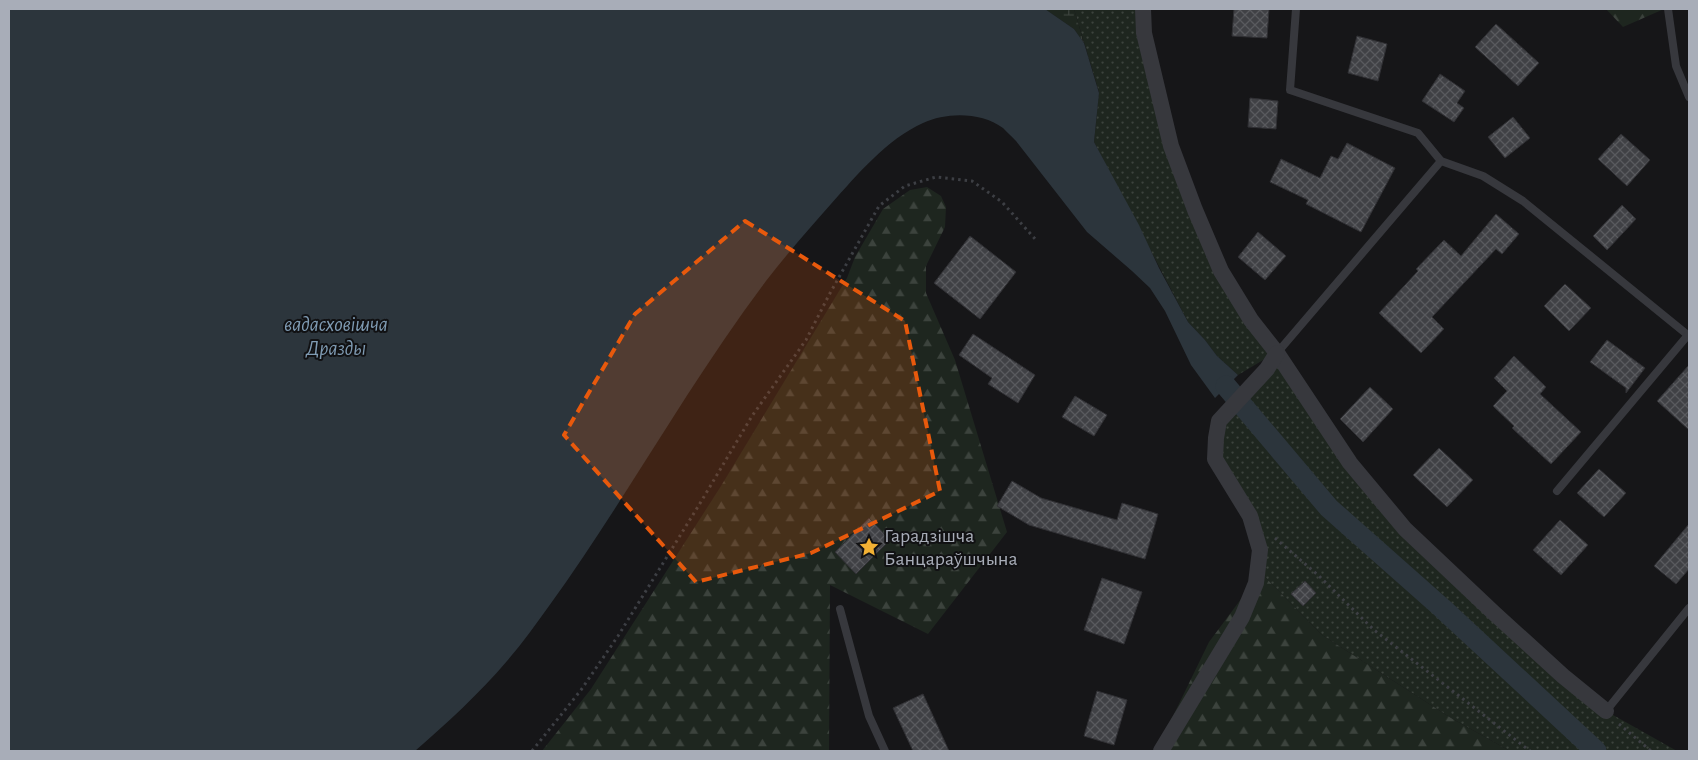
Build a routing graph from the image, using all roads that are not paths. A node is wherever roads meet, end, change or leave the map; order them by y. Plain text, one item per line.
1 (1143, 9) edge
2 (1296, 9) edge
3 (1668, 9) edge
4 (1689, 97) edge
5 (1441, 161) junction
6 (1689, 336) edge
7 (1276, 353) junction
8 (1557, 491) dead end
9 (1689, 608) edge
10 (840, 609) dead end
11 (1606, 712) joint
12 (885, 751) edge
13 (1162, 751) edge

1 - 7 street
2 - 5 lane
3 - 4 lane
5 - 6 lane
5 - 7 lane
6 - 8 lane
7 - 11 street
7 - 13 street
9 - 11 lane
10 - 12 lane

